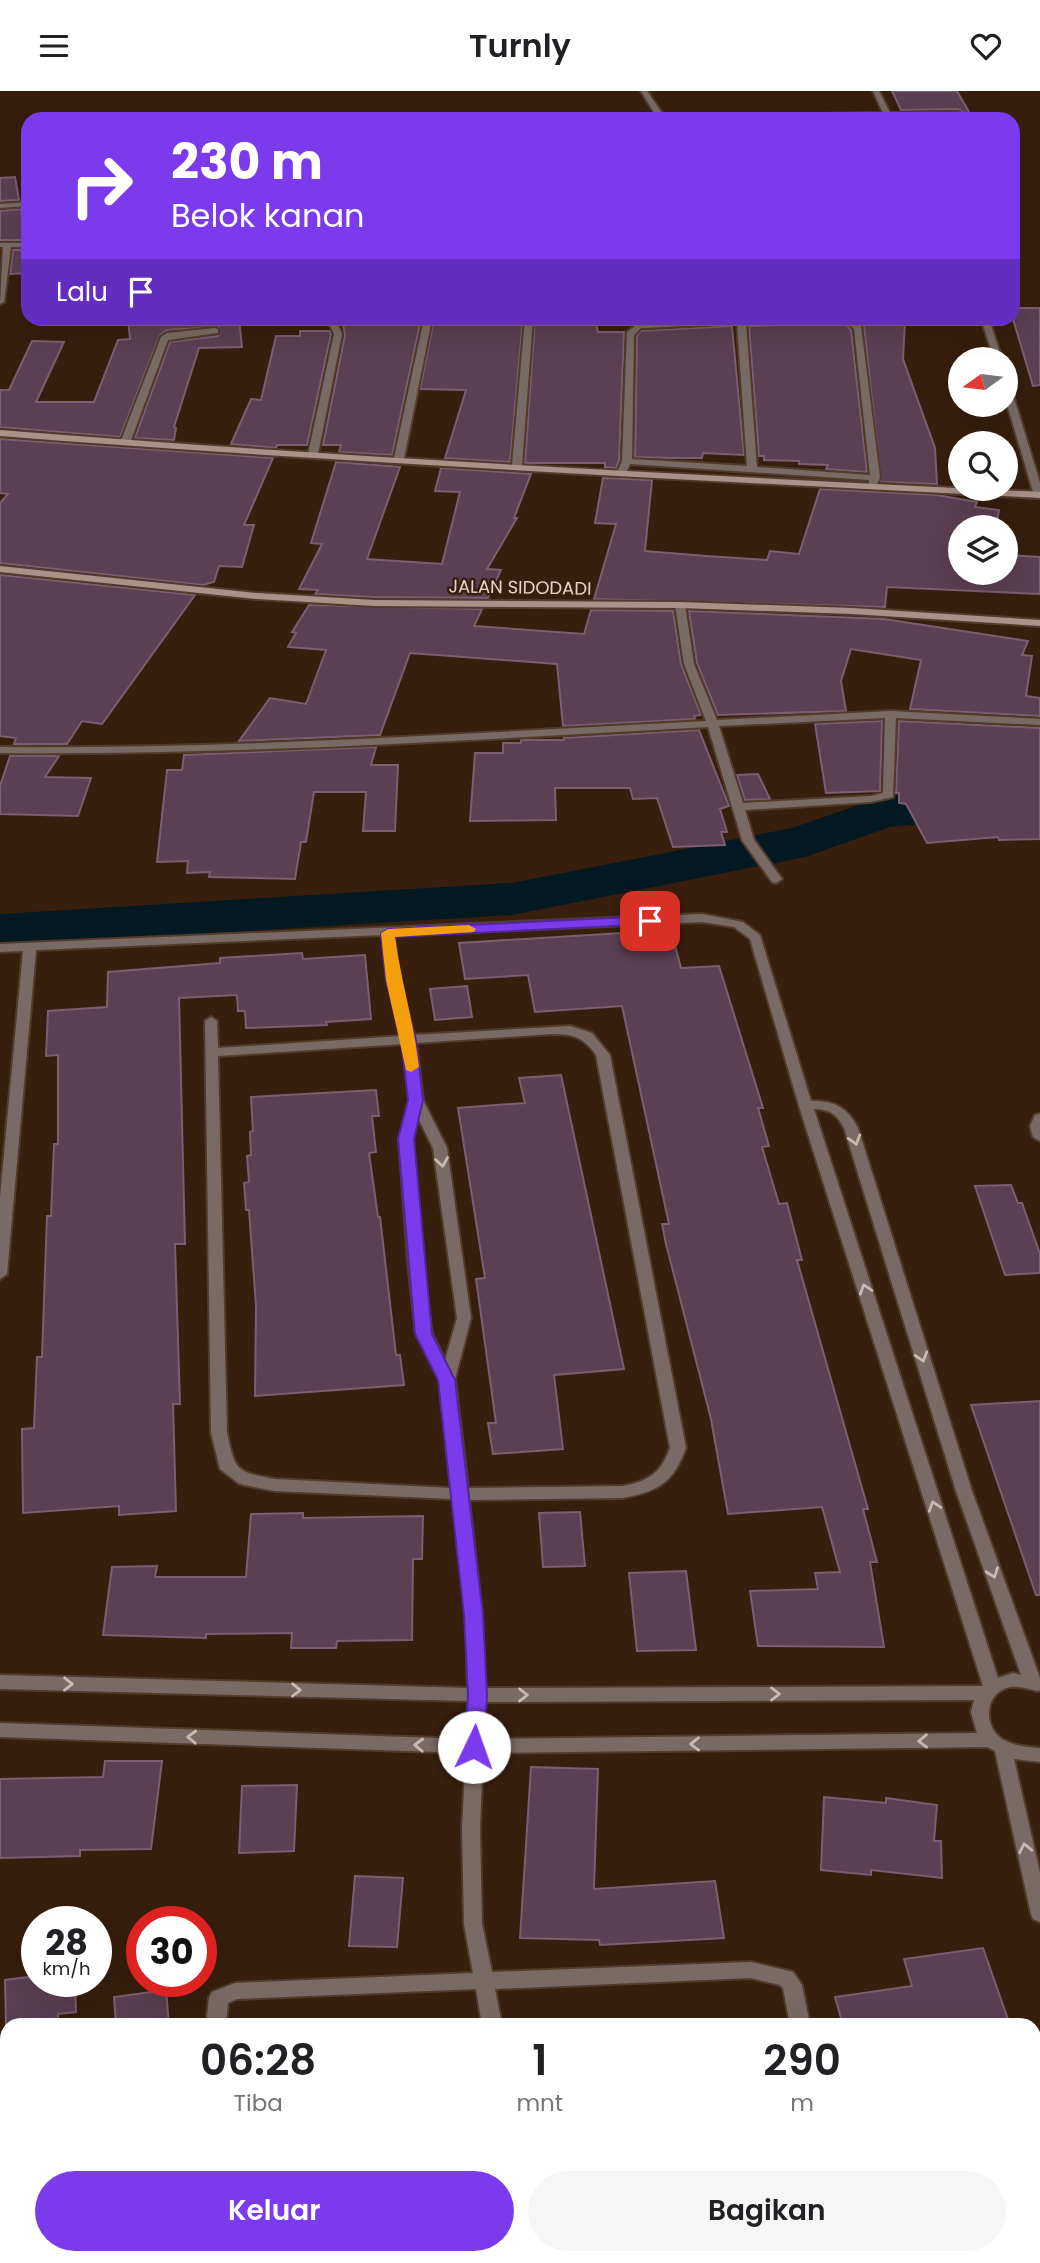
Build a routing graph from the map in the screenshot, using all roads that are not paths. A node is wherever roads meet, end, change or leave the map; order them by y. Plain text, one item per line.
1 (644, 91) edge
2 (876, 91) edge
3 (658, 112) edge
4 (886, 112) edge
5 (21, 204) edge
6 (0, 206) edge
7 (3, 245) edge
8 (21, 246) edge
9 (0, 302) edge
10 (334, 326) edge
11 (427, 326) edge
12 (530, 326) edge
13 (644, 326) edge
14 (742, 326) edge
15 (856, 326) edge
16 (987, 326) edge
17 (215, 331) dead end
18 (994, 347) edge
19 (1016, 417) edge
20 (0, 433) edge
21 (125, 443) junction
22 (313, 454) junction
23 (399, 458) junction
24 (627, 461) junction
25 (517, 465) junction
26 (752, 469) junction
27 (622, 473) junction
28 (873, 483) junction
29 (1039, 495) edge
30 (0, 569) edge
31 (680, 605) junction
32 (1040, 623) edge
33 (891, 715) junction
34 (712, 722) junction
35 (1040, 722) edge
36 (0, 750) edge
37 (738, 807) junction
38 (776, 879) dead end
39 (388, 933) junction
40 (30, 947) junction
41 (0, 948) edge
42 (211, 1021) dead end
43 (408, 1040) junction
44 (211, 1052) junction
45 (416, 1100) junction
46 (806, 1106) junction
47 (1040, 1118) edge
48 (1040, 1137) edge
49 (0, 1274) edge
50 (447, 1380) junction
51 (461, 1494) junction
52 (0, 1682) edge
53 (1036, 1684) edge
54 (988, 1690) junction
55 (477, 1695) junction
56 (0, 1730) edge
57 (997, 1744) junction
58 (474, 1747) junction
59 (1040, 1755) edge
60 (1040, 1914) edge
61 (485, 1983) junction
62 (217, 2018) edge
63 (491, 2018) edge
64 (799, 2018) edge

1 - 3 street
2 - 4 street
5 - 6 street
7 - 8 street
7 - 9 street
10 - 22 street
11 - 23 street
12 - 25 street
13 - 24 street
14 - 26 street
15 - 28 street
16 - 18 street
17 - 21 street
19 - 29 street
20 - 21 street
21 - 22 street
22 - 23 street
23 - 25 street
24 - 26 street
24 - 27 street
25 - 27 street
26 - 28 street
27 - 28 street
28 - 29 street
30 - 31 street, JALAN SIDODADI
31 - 32 street, JALAN SIDODADI
31 - 34 street
33 - 34 street
33 - 35 street
33 - 37 street
34 - 36 street
34 - 37 street
37 - 38 street
39 - 40 street
39 - 43 street
39 - 46 street
40 - 41 street
40 - 49 street
42 - 44 street
43 - 44 street
43 - 45 street
43 - 51 street
44 - 51 street
45 - 50 street
45 -> 50 street
46 -> 53 street
54 -> 46 street
47 - 48 street
50 - 51 street
51 - 55 street
52 -> 55 street
53 - 54 street
55 -> 54 street
54 - 57 street
55 - 58 street
58 -> 56 street
57 -> 58 street
57 - 59 street
60 -> 57 street
58 - 61 street
61 - 62 street
61 - 63 street
61 - 64 street

